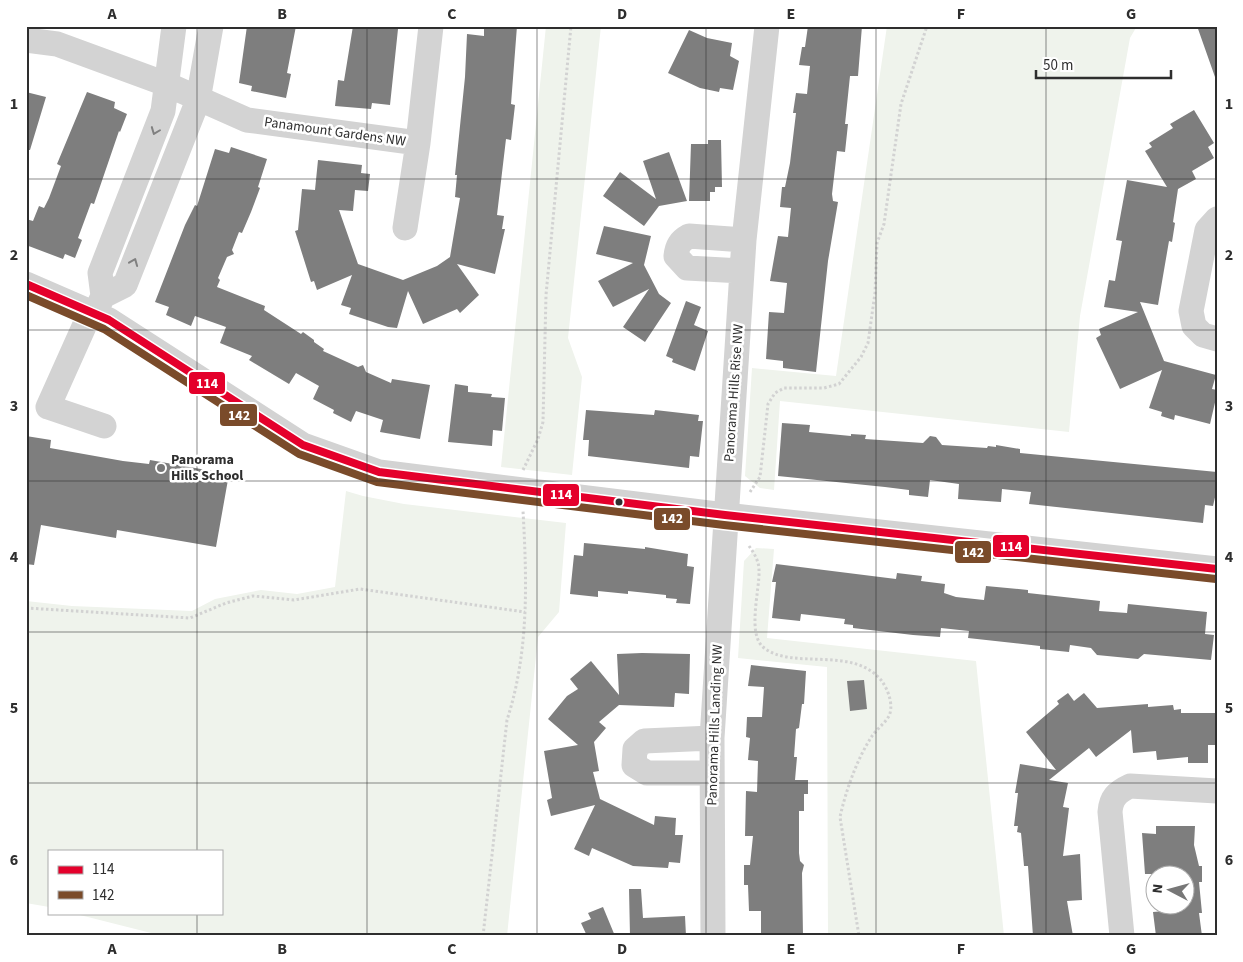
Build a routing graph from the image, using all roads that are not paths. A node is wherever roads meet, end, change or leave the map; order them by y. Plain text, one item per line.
1 (174, 26) edge
2 (211, 26) edge
3 (431, 26) edge
4 (767, 26) edge
5 (26, 40) edge
6 (166, 84) junction
7 (198, 100) junction
8 (418, 143) junction
9 (1217, 218) edge
10 (405, 228) dead end
11 (744, 240) junction
12 (742, 272) junction
13 (26, 284) edge
14 (96, 307) junction
15 (1217, 339) edge
16 (104, 426) dead end
17 (726, 515) junction
18 (1217, 570) edge
19 (712, 738) junction
20 (712, 773) junction
21 (1217, 791) edge
22 (713, 936) edge
23 (1122, 936) edge

1 - 6 street
2 - 7 street
3 - 8 street, Panamount Gardens NW
4 - 11 street, Panorama Hills Rise NW
5 - 6 street, Panamount Gardens NW
6 - 7 street, Panamount Gardens NW
6 -> 14 street
7 - 8 street, Panamount Gardens NW
14 -> 7 street
8 - 10 street
9 - 15 street
11 - 12 street, Panorama Hills Rise NW
11 - 12 street
12 - 17 street, Panorama Hills Rise NW
13 - 14 street
14 - 16 street
14 - 17 street
17 - 18 street
17 - 19 street, Panorama Hills Landing NW
19 - 20 street, Panorama Hills Landing NW
19 - 20 street
20 - 22 street, Panorama Hills Landing NW
21 - 23 street

